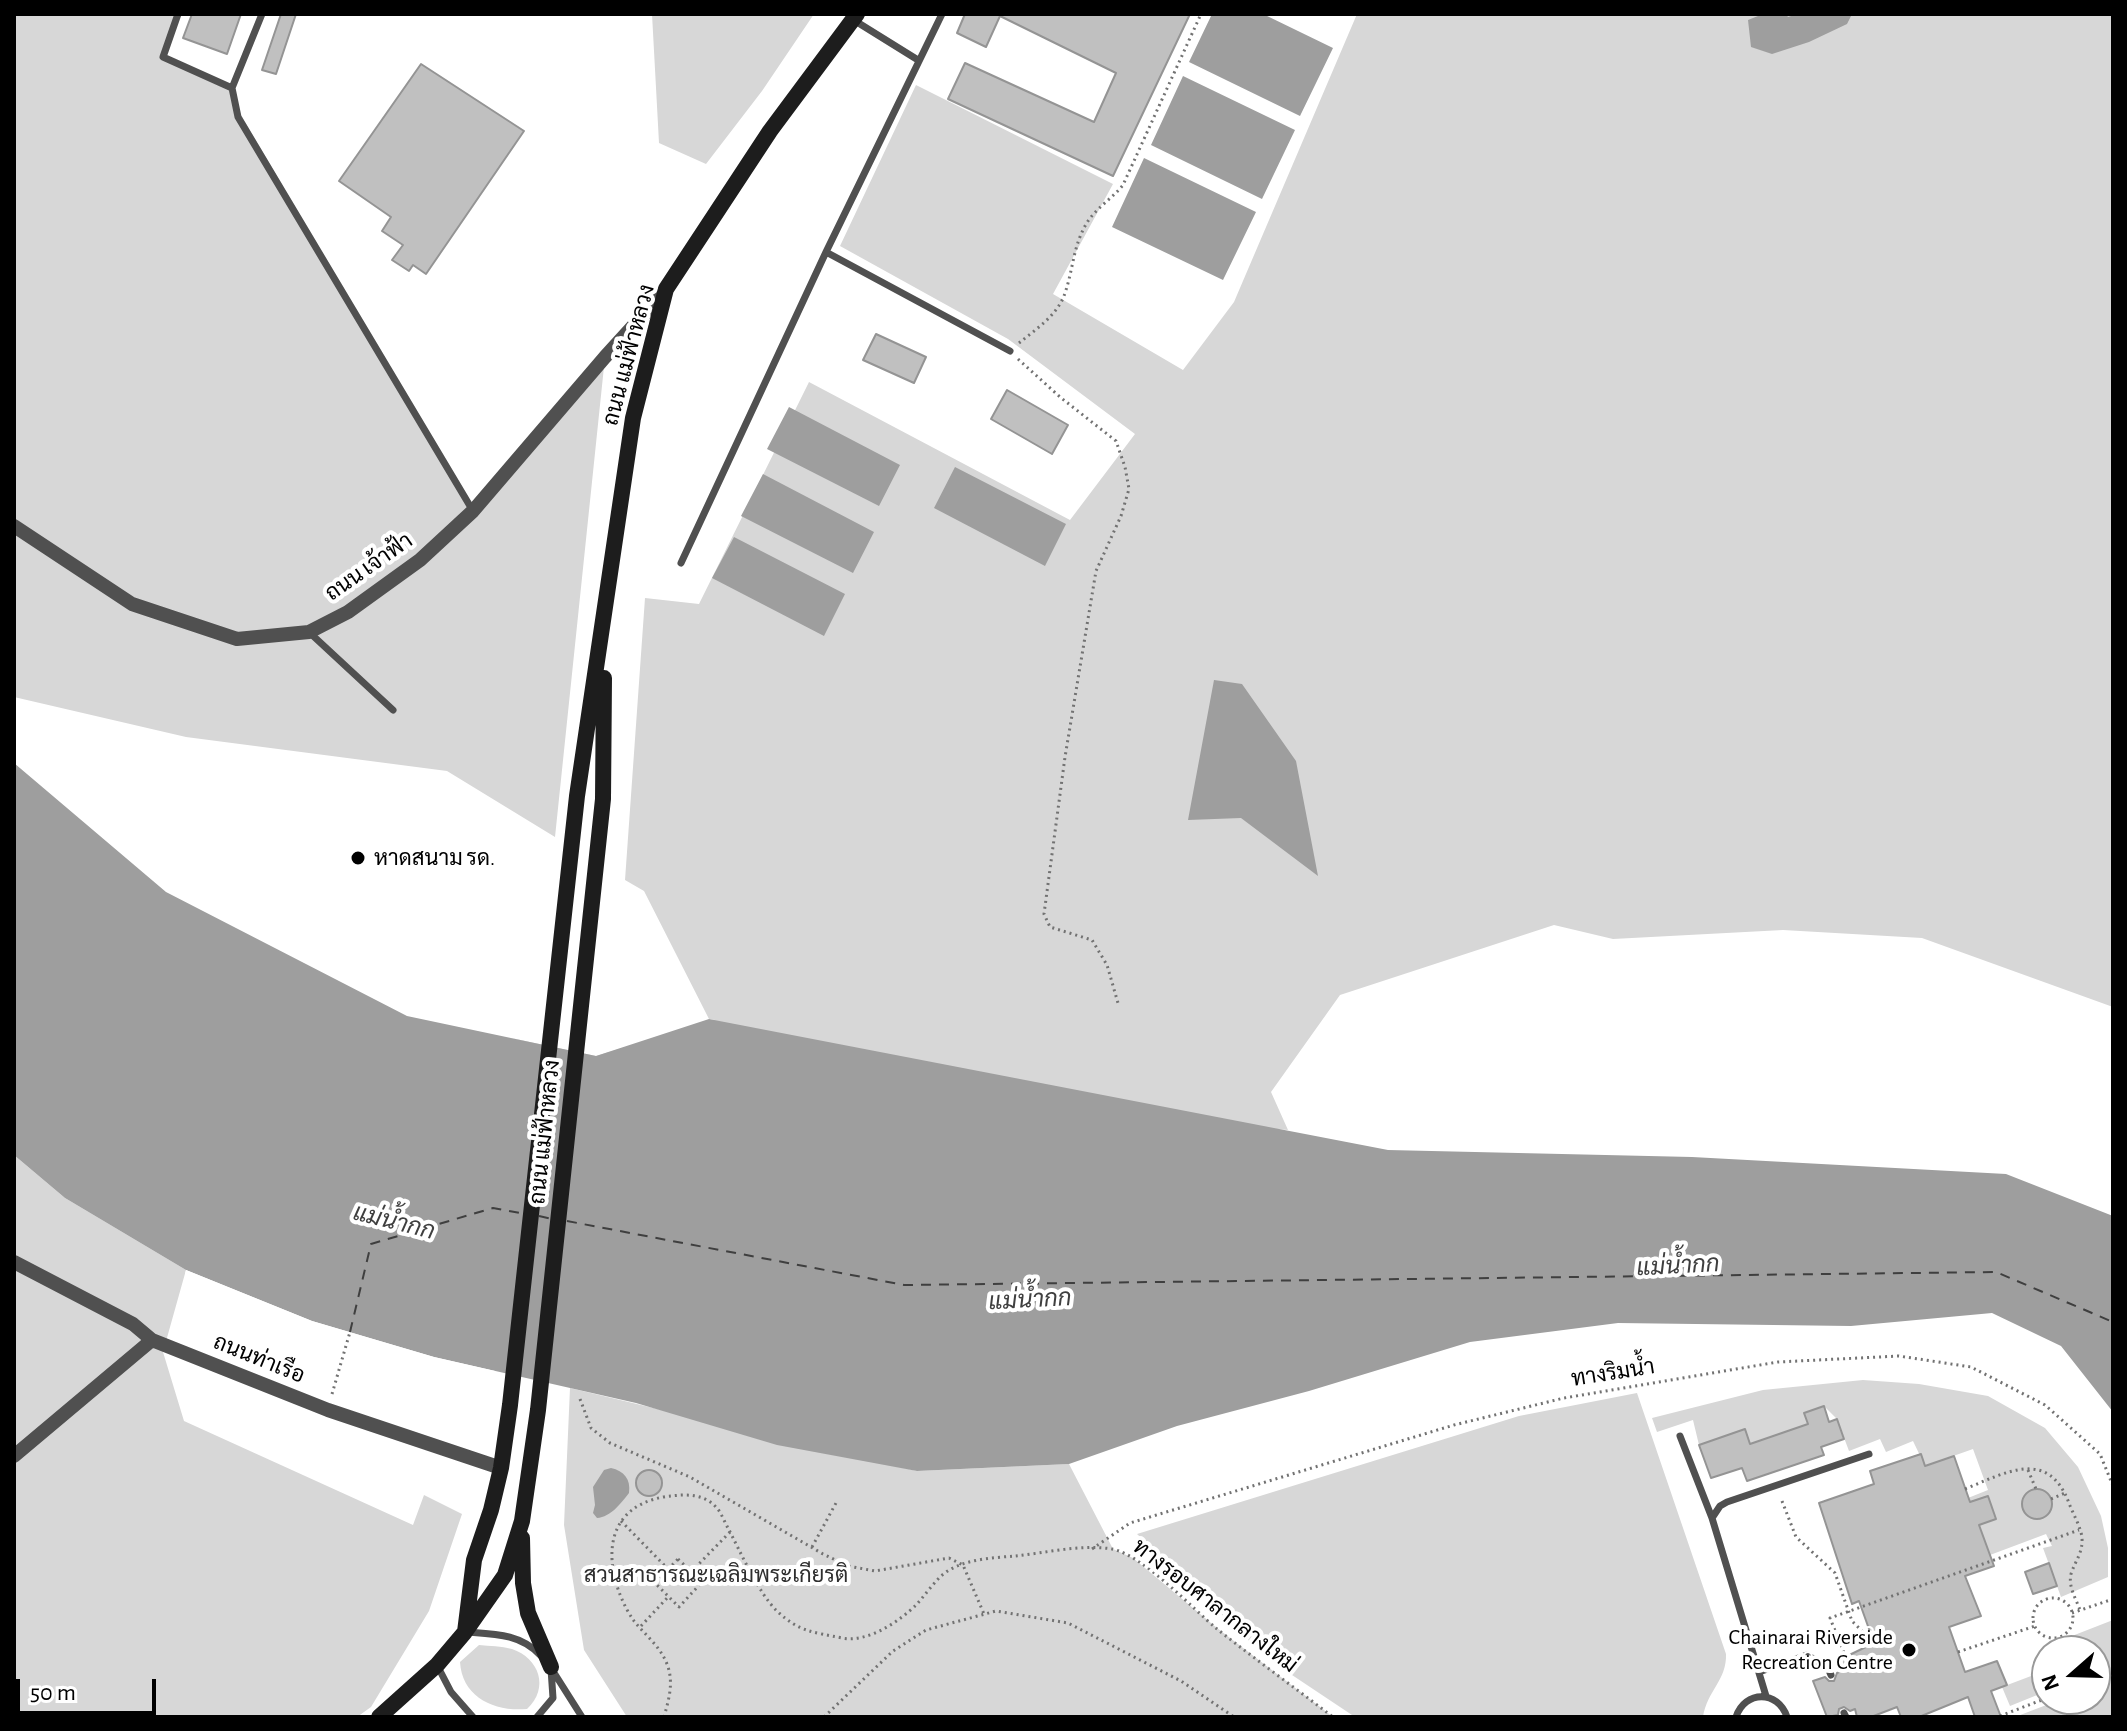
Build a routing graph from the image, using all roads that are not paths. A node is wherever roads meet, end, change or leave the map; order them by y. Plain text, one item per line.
1 (178, 14) edge
2 (262, 14) edge
3 (942, 14) edge
4 (854, 16) edge
5 (918, 60) junction
6 (232, 88) junction
7 (826, 252) junction
8 (666, 289) junction
9 (1010, 351) road end
10 (473, 511) junction
11 (14, 526) edge
12 (681, 563) dead end
13 (605, 620) junction
14 (309, 632) junction
15 (393, 710) dead end
16 (14, 1262) edge
17 (152, 1340) junction
18 (1680, 1436) dead end
19 (1869, 1454) dead end
20 (14, 1456) edge
21 (501, 1468) junction
22 (1712, 1518) junction
23 (522, 1521) junction
24 (465, 1632) junction
25 (437, 1665) junction
26 (551, 1667) junction
27 (1759, 1672) junction
28 (1831, 1675) dead end
29 (1766, 1696) junction
30 (379, 1717) edge
31 (473, 1717) edge
32 (537, 1717) edge
33 (582, 1717) edge
34 (1736, 1717) edge
35 (1787, 1717) edge

1 - 6 lane
2 - 6 lane
3 - 5 lane
4 - 5 lane
4 - 8 street, ถนน แม่ฟ้าหลวง
5 - 7 lane
6 - 10 lane
7 - 9 lane
7 - 12 lane
8 - 10 street, ถนน เจ้าฟ้า
8 - 13 street, ถนน แม่ฟ้าหลวง
10 - 14 street, ถนน เจ้าฟ้า
11 - 14 street, ถนน เจ้าฟ้า
13 - 21 street, ถนน แม่ฟ้าหลวง
13 - 23 street, ถนน แม่ฟ้าหลวง
14 - 15 lane
16 - 17 street, ถนนท่าเรือ
17 - 20 street
17 - 21 street, ถนนท่าเรือ
18 - 22 lane
19 - 22 lane
21 - 24 street, ถนน แม่ฟ้าหลวง
22 - 27 lane
23 - 24 street, ถนน แม่ฟ้าหลวง
23 - 26 street
24 - 25 street, ถนน แม่ฟ้าหลวง
24 - 26 lane
25 - 30 street, ถนน แม่ฟ้าหลวง
25 - 31 lane
26 - 32 lane
26 - 33 lane
27 - 28 lane
27 - 29 lane
29 - 34 lane
29 - 35 lane

